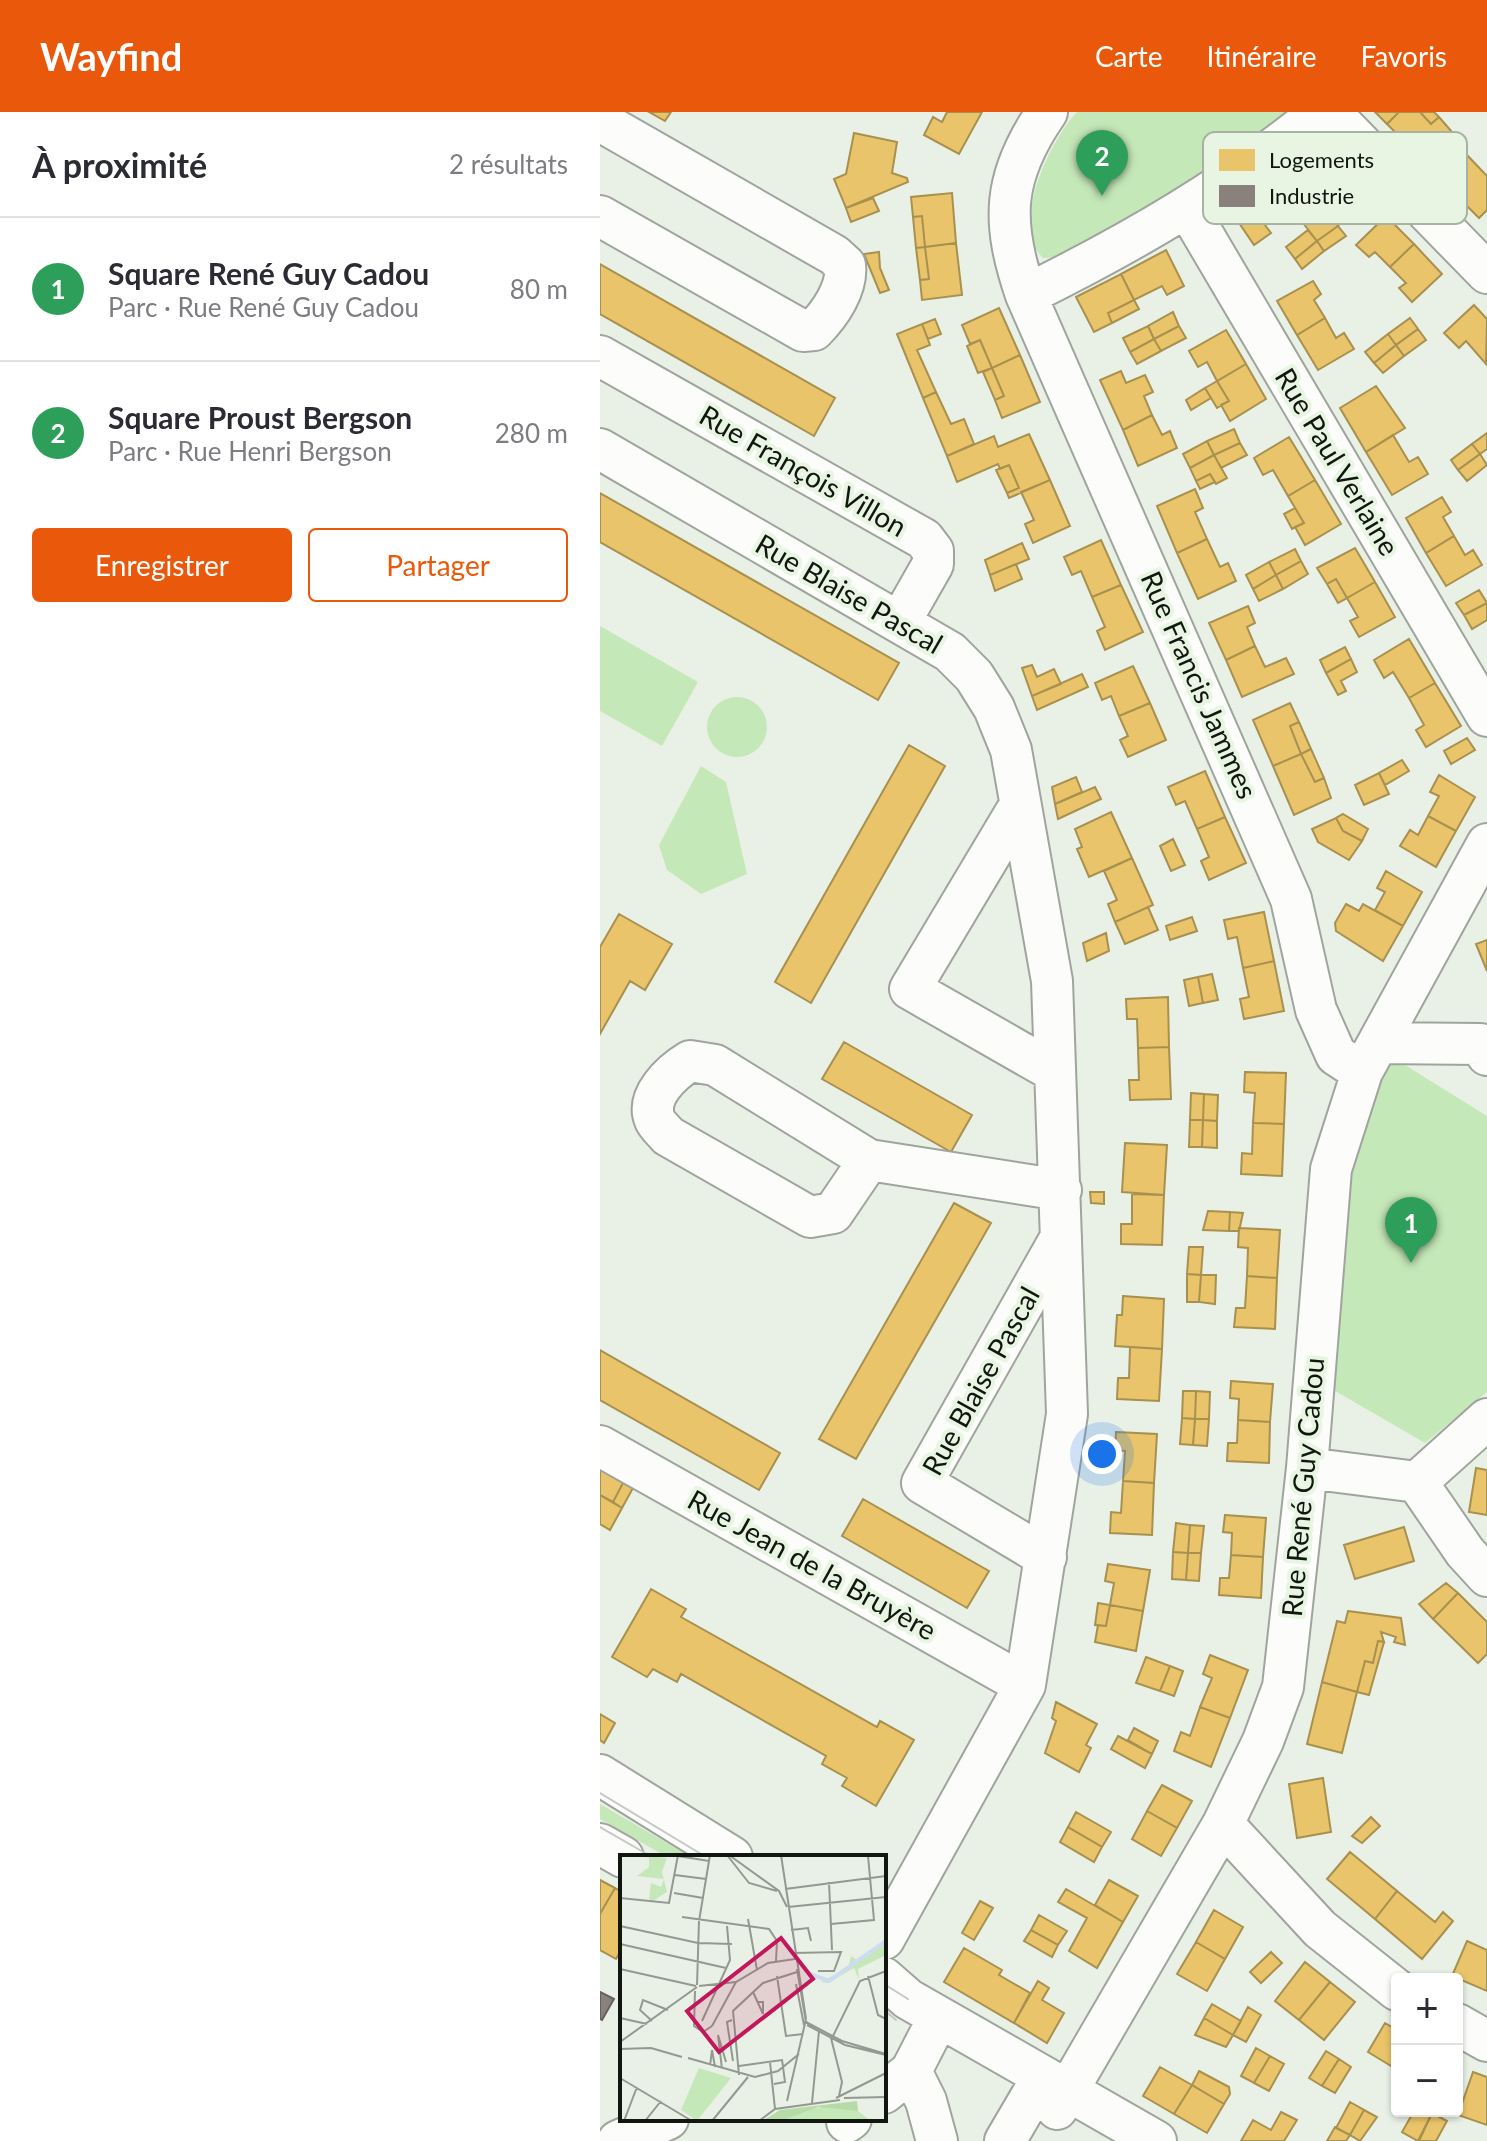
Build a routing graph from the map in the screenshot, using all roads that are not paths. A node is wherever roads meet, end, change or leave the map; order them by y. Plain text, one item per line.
1 (1047, 112) edge
2 (1320, 112) edge
3 (1330, 112) edge
4 (600, 121) edge
5 (1296, 132) edge
6 (1350, 132) edge
7 (1203, 199) edge
8 (1188, 209) junction
9 (600, 216) edge
10 (1439, 224) edge
11 (1487, 273) edge
12 (1026, 295) junction
13 (600, 356) edge
14 (600, 449) edge
15 (900, 622) junction
16 (1487, 716) edge
17 (1020, 805) junction
18 (1487, 844) edge
19 (1487, 1055) edge
20 (1370, 1058) junction
21 (1055, 1072) junction
22 (869, 1160) junction
23 (1061, 1190) junction
24 (1061, 1237) junction
25 (1487, 1419) edge
26 (600, 1446) edge
27 (1307, 1468) junction
28 (1417, 1482) junction
29 (1046, 1557) junction
30 (1487, 1576) edge
31 (1025, 1685) junction
32 (600, 1775) edge
33 (1223, 1824) junction
34 (600, 1844) edge
35 (620, 1855) edge
36 (729, 1855) edge
37 (886, 1935) edge
38 (1391, 1985) edge
39 (1463, 2027) edge
40 (899, 2030) edge
41 (1487, 2041) edge
42 (1052, 2098) junction
43 (663, 2121) edge
44 (1142, 2140) edge
45 (618, 2141) edge
46 (937, 2141) edge
47 (1005, 2141) edge

1 - 12 street, Rue Francis Jammes
2 - 5 street
3 - 6 street
4 - 9 street
7 - 8 street
8 - 12 street
8 - 16 street, Rue Paul Verlaine
10 - 11 street
12 - 20 street, Rue Francis Jammes
13 - 15 street, Rue François Villon
14 - 15 street, Rue Blaise Pascal
15 - 17 street, Rue Blaise Pascal
17 - 21 street, Rue Blaise Pascal
17 - 21 street
18 - 20 street, Rue René Guy Cadou
19 - 20 street
20 - 27 street, Rue René Guy Cadou
21 - 23 street, Rue Blaise Pascal
22 - 22 street
22 - 23 street
23 - 24 street, Rue Blaise Pascal
24 - 29 street, Rue Blaise Pascal
24 - 29 street, Rue Blaise Pascal
25 - 28 street
26 - 31 street, Rue Jean de la Bruyère
27 - 28 street
27 - 33 street, Rue René Guy Cadou
28 - 30 street
29 - 31 street, Rue Blaise Pascal
31 - 37 street, Rue Blaise Pascal
32 - 36 street
33 - 38 street
33 - 42 street, Rue René Guy Cadou
34 - 35 street
39 - 41 street
40 - 42 street
40 - 46 street
42 - 44 street
42 - 47 street, Rue René Guy Cadou
43 - 45 street

